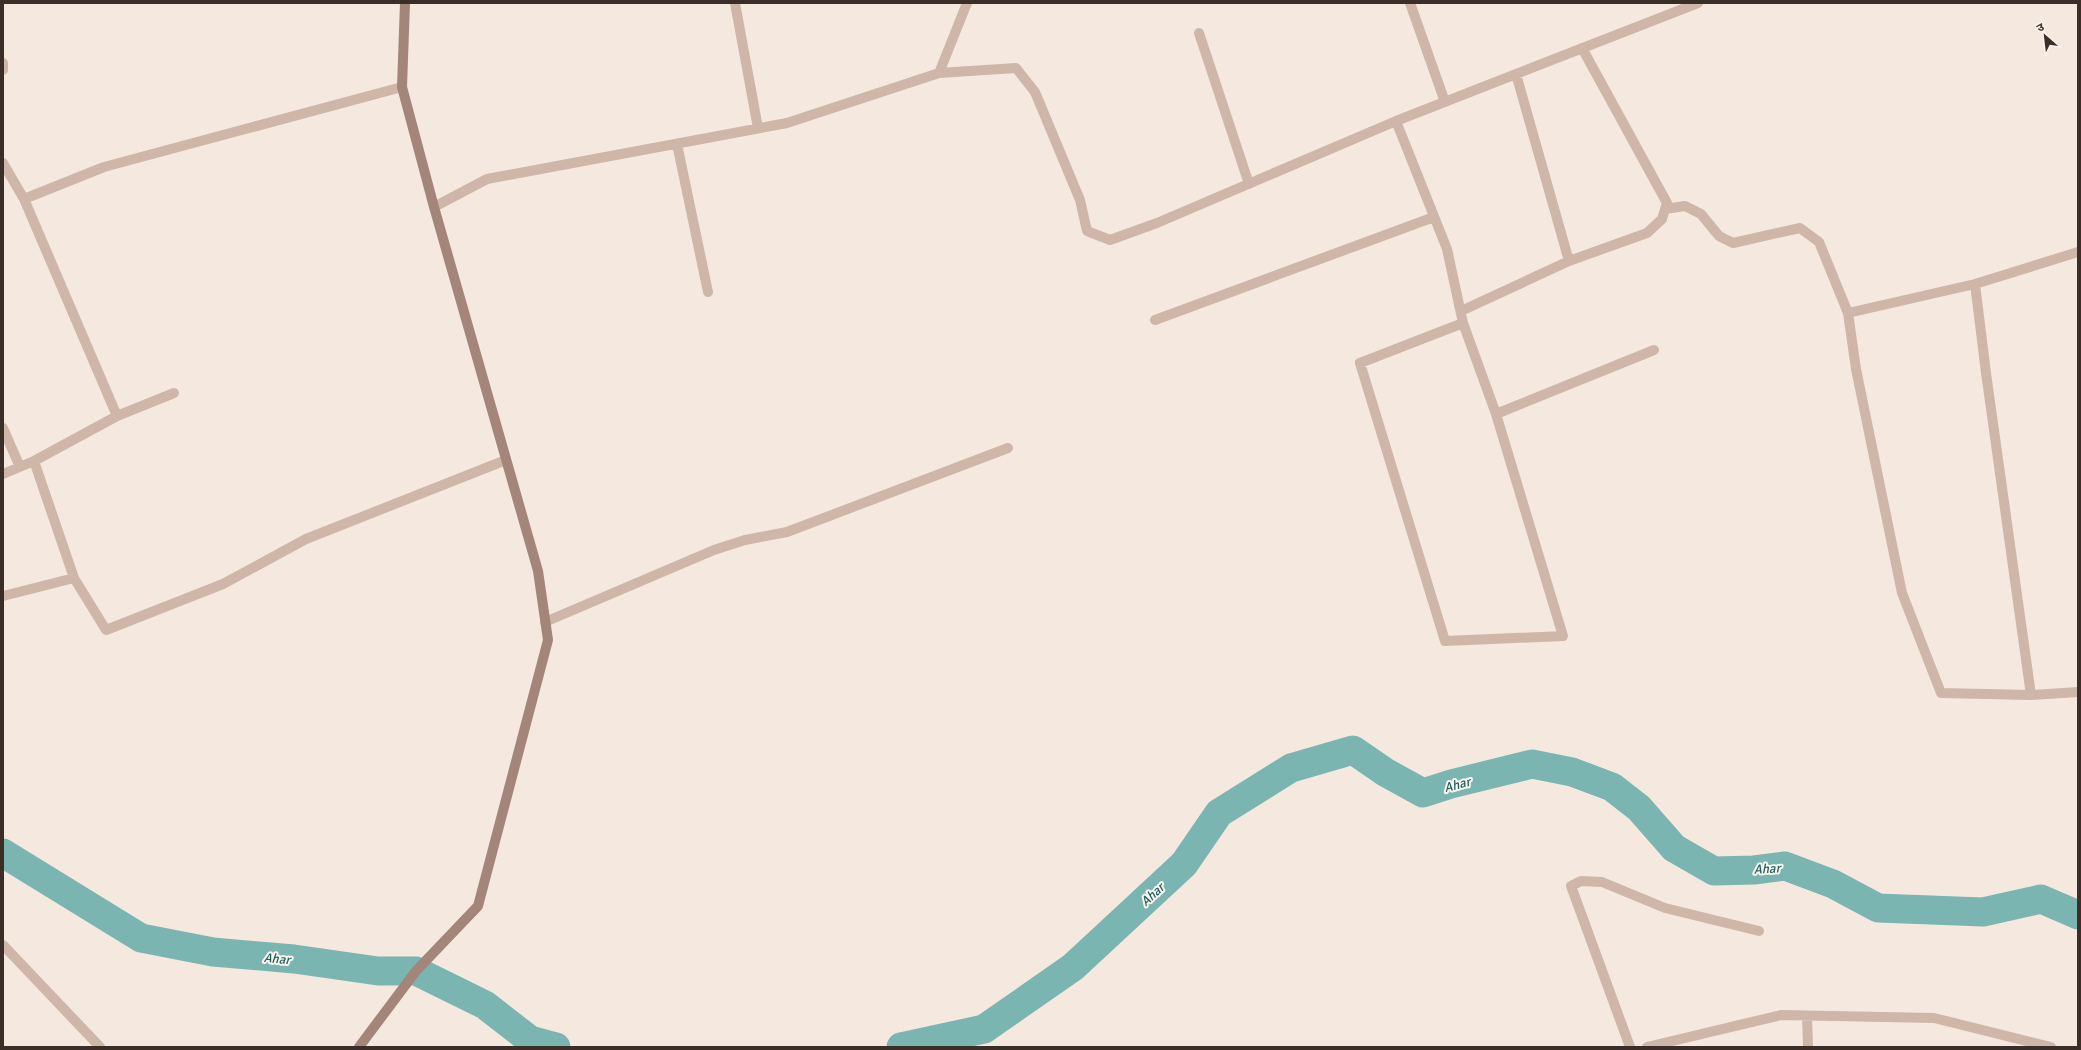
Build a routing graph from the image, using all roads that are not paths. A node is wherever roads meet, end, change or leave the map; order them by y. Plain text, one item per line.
1 (405, 3) edge
2 (735, 3) edge
3 (967, 3) edge
4 (1410, 3) edge
5 (1698, 3) edge
6 (1199, 33) dead end
7 (1582, 48) junction
8 (3, 63) edge
9 (3, 70) edge
10 (939, 73) junction
11 (1516, 74) junction
12 (402, 87) junction
13 (1445, 102) junction
14 (1396, 121) junction
15 (758, 128) junction
16 (677, 144) junction
17 (3, 163) edge
18 (1249, 184) junction
19 (24, 199) junction
20 (434, 207) junction
21 (1665, 209) junction
22 (1434, 217) junction
23 (2078, 252) edge
24 (1569, 261) junction
25 (1975, 284) junction
26 (708, 292) dead end
27 (1461, 311) junction
28 (1848, 313) junction
29 (1155, 320) dead end
30 (1463, 323) junction
31 (1654, 350) dead end
32 (174, 393) dead end
33 (1496, 414) junction
34 (117, 416) junction
35 (3, 428) edge
36 (1008, 448) dead end
37 (506, 460) junction
38 (34, 461) junction
39 (20, 467) junction
40 (3, 474) edge
41 (74, 578) junction
42 (3, 596) edge
43 (545, 622) junction
44 (2078, 692) edge
45 (2031, 695) junction
46 (1759, 931) dead end
47 (4, 949) edge
48 (1807, 1016) junction
49 (96, 1046) edge
50 (359, 1047) edge
51 (1630, 1047) edge
52 (1647, 1047) edge
53 (1808, 1047) edge
54 (2050, 1047) edge

1 - 12 street
2 - 15 street
3 - 10 street
4 - 13 street
5 - 7 street
6 - 18 street
7 - 11 street
7 - 21 street
8 - 9 street
10 - 15 street
10 - 18 street
11 - 13 street
11 - 24 street
12 - 19 street
12 - 20 street
13 - 14 street
14 - 18 street
14 - 22 street
15 - 16 street
16 - 20 street
16 - 26 street
17 - 19 street
19 - 34 street
20 - 37 street
21 - 24 street
21 - 28 street
22 - 27 street
22 - 29 street
23 - 25 street
24 - 27 street
25 - 28 street
25 - 45 street
27 - 30 street
28 - 45 street
30 - 33 street
30 - 33 street
31 - 33 street
32 - 34 street
34 - 38 street
35 - 39 street
36 - 43 street
37 - 41 street
37 - 43 street
38 - 39 street
38 - 41 street
39 - 40 street
41 - 42 street
43 - 50 street
44 - 45 street
46 - 51 street
47 - 49 street
48 - 52 street
48 - 53 street
48 - 54 street

